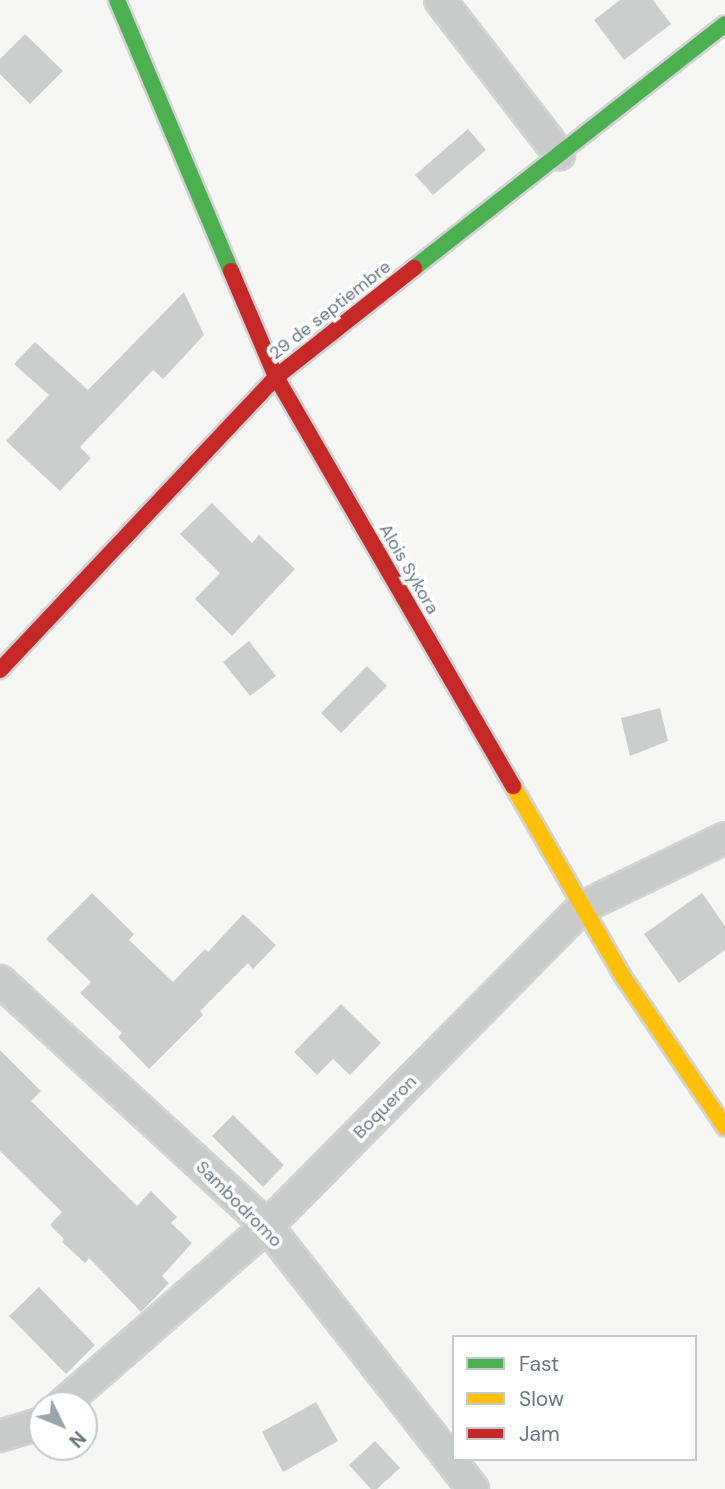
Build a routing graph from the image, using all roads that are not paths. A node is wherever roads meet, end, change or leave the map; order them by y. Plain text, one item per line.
1 (117, 0) edge
2 (440, 0) edge
3 (725, 24) edge
4 (559, 154) junction
5 (276, 377) junction
6 (0, 670) edge
7 (725, 838) edge
8 (583, 907) junction
9 (0, 981) edge
10 (725, 1127) edge
11 (267, 1226) junction
12 (78, 1391) edge
13 (28, 1427) edge
14 (0, 1436) edge
15 (473, 1489) edge

1 - 5 street, Alois Sykora
2 - 4 street
3 - 4 street, 29 de septiembre
4 - 5 street, 29 de septiembre
5 - 6 street, 29 de septiembre
5 - 8 street, Alois Sykora
7 - 8 street, Boqueron
8 - 10 street, Alois Sykora
8 - 11 street, Boqueron
9 - 11 street, Sambodromo
11 - 12 street, Boqueron
11 - 15 street, Sambodromo
13 - 14 street

